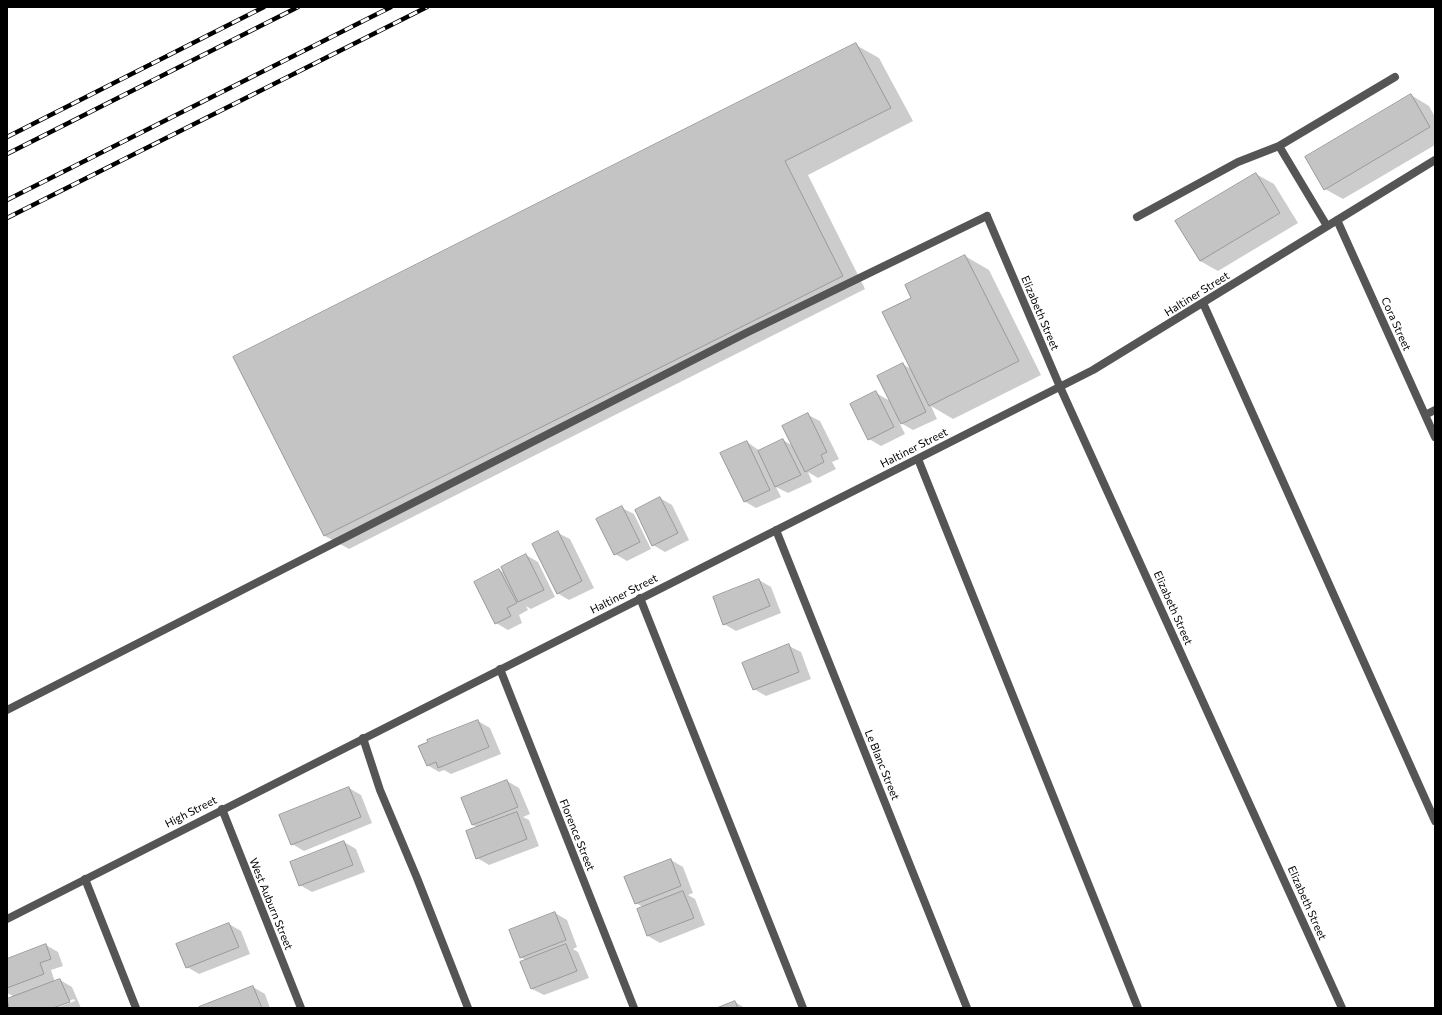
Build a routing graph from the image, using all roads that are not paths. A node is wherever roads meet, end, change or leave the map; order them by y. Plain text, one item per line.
1 (1395, 76) dead end
2 (1279, 146) junction
3 (1435, 160) edge
4 (1137, 217) dead end
5 (1337, 220) junction
6 (1327, 226) junction
7 (1202, 303) junction
8 (1060, 387) junction
9 (1435, 410) edge
10 (1425, 415) junction
11 (1435, 437) edge
12 (918, 459) junction
13 (776, 530) junction
14 (640, 598) junction
15 (500, 669) junction
16 (7, 710) edge
17 (385, 727) joint
18 (363, 738) junction
19 (222, 809) junction
20 (1435, 821) edge
21 (85, 879) junction
22 (7, 919) edge
23 (136, 1008) edge
24 (301, 1008) edge
25 (468, 1008) edge
26 (634, 1008) edge
27 (803, 1008) edge
28 (967, 1008) edge
29 (1138, 1008) edge
30 (1342, 1008) edge

1 - 2 street
2 - 4 street
2 - 6 street
3 - 5 street, Haltiner Street
5 - 6 street, Haltiner Street
5 - 10 street, Cora Street
6 - 7 street, Haltiner Street
7 - 8 street, Haltiner Street
7 - 20 street
8 - 12 street, Haltiner Street
8 - 16 street, Elizabeth Street
8 - 30 street, Elizabeth Street
9 - 10 street
10 - 11 street, Cora Street
12 - 13 street, Haltiner Street
12 - 29 street
13 - 14 street, Haltiner Street
13 - 28 street, Le Blanc Street
14 - 15 street, Haltiner Street
14 - 27 street
15 - 17 street, Haltiner Street
15 - 26 street, Florence Street
17 - 18 street, High Street
18 - 19 street, High Street
18 - 25 street
19 - 21 street, High Street
19 - 24 street, West Auburn Street
21 - 22 street, High Street
21 - 23 street

